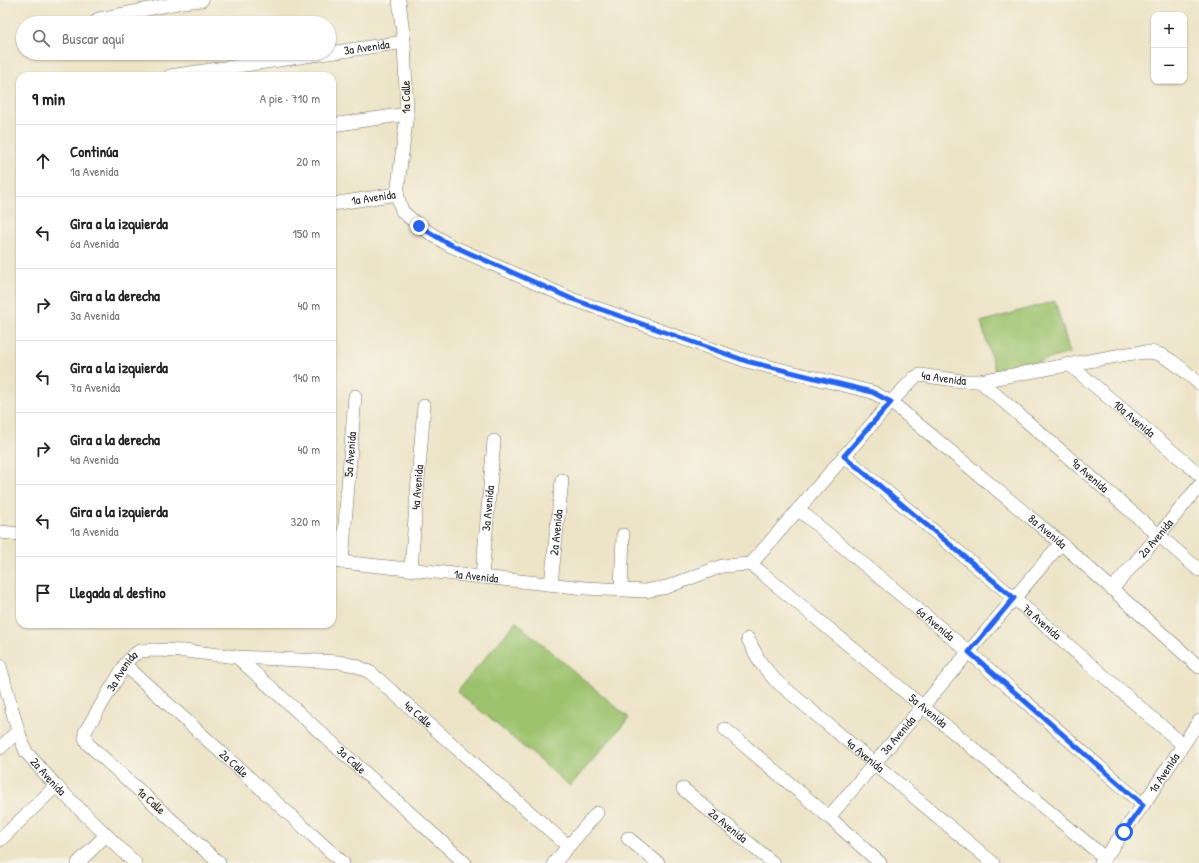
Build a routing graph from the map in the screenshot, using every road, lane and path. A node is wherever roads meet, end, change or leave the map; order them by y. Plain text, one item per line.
1 (202, 0) edge
2 (399, 0) edge
3 (113, 16) edge
4 (404, 42) junction
5 (336, 52) edge
6 (280, 60) edge
7 (197, 72) edge
8 (407, 114) junction
9 (336, 124) edge
10 (397, 194) junction
11 (336, 203) edge
12 (1069, 364) junction
13 (980, 382) junction
14 (1199, 383) edge
15 (355, 396) dead end
16 (891, 402) junction
17 (424, 406) dead end
18 (494, 441) dead end
19 (844, 456) junction
20 (1199, 474) edge
21 (562, 480) dead end
22 (1199, 486) edge
23 (798, 509) junction
24 (0, 532) edge
25 (16, 534) edge
26 (624, 535) dead end
27 (1159, 535) junction
28 (1061, 543) junction
29 (337, 561) edge
30 (751, 564) junction
31 (411, 568) junction
32 (1199, 570) edge
33 (482, 577) junction
34 (551, 584) junction
35 (1112, 589) junction
36 (621, 590) junction
37 (1014, 598) junction
38 (748, 639) dead end
39 (969, 652) junction
40 (237, 657) junction
41 (125, 665) junction
42 (0, 666) edge
43 (1199, 667) edge
44 (922, 707) junction
45 (1199, 721) edge
46 (725, 729) dead end
47 (18, 731) junction
48 (85, 738) joint
49 (1182, 744) junction
50 (0, 748) edge
51 (874, 763) junction
52 (56, 786) junction
53 (683, 789) dead end
54 (1143, 805) junction
55 (597, 813) dead end
56 (829, 817) junction
57 (106, 835) junction
58 (628, 838) dead end
59 (0, 840) edge
60 (568, 846) junction
61 (653, 861) edge
62 (1103, 861) edge
63 (877, 862) edge
64 (78, 863) edge
65 (135, 863) edge
66 (219, 863) edge
67 (343, 863) edge
68 (465, 863) edge
69 (554, 863) edge
70 (773, 863) edge
71 (993, 863) edge

1 - 3 street
2 - 4 street, 1a Calle
4 - 5 street, 3a Avenida
4 - 8 street, 1a Calle
6 - 7 street, 3a Avenida
8 - 9 street
8 - 10 street, 1a Calle
10 - 11 street, 1a Avenida
10 - 16 street, 1a Avenida
12 - 13 street, 4a Avenida
12 - 14 street, 4a Avenida
12 - 20 street, 10a Avenida
13 - 16 street, 4a Avenida
13 - 27 street, 9a Avenida
15 - 29 street, 5a Avenida
16 - 19 street, 4a Avenida
16 - 28 street, 8a Avenida
17 - 31 street, 4a Avenida
18 - 33 street, 3a Avenida
19 - 23 street, 4a Avenida
19 - 37 street, 7a Avenida
21 - 34 street, 2a Avenida
22 - 27 street, 2a Avenida
23 - 30 street, 4a Avenida
23 - 39 street, 6a Avenida
24 - 25 street
26 - 36 street
27 - 32 street, 9a Avenida
27 - 35 street, 2a Avenida
28 - 35 street, 8a Avenida
28 - 37 street, 3a Avenida
29 - 31 street, 1a Avenida
30 - 36 street, 1a Avenida
30 - 44 street, 5a Avenida
31 - 33 street, 1a Avenida
33 - 34 street, 1a Avenida
34 - 36 street, 1a Avenida
35 - 43 street, 8a Avenida
37 - 39 street, 3a Avenida
37 - 49 street, 7a Avenida
38 - 51 street, 4a Avenida
39 - 44 street, 3a Avenida
39 - 54 street, 6a Avenida
40 - 41 street, 3a Avenida
40 - 60 street, 4a Calle
40 - 68 street, 3a Calle
41 - 48 street, 3a Avenida
41 - 67 street, 2a Calle
42 - 47 street, 2a Avenida
44 - 51 street, 3a Avenida
44 - 62 street, 5a Avenida
45 - 49 street, 1a Avenida
46 - 56 street
47 - 50 street
47 - 52 street, 2a Avenida
48 - 66 street, 1a Calle
49 - 54 street, 1a Avenida
51 - 56 street, 3a Avenida
51 - 71 street, 4a Avenida
52 - 57 street, 2a Avenida
52 - 59 street
53 - 70 street, 2a Avenida
54 - 62 street, 1a Avenida
55 - 60 street
56 - 63 street
57 - 64 street
57 - 65 street, 2a Avenida
58 - 61 street
60 - 69 street

